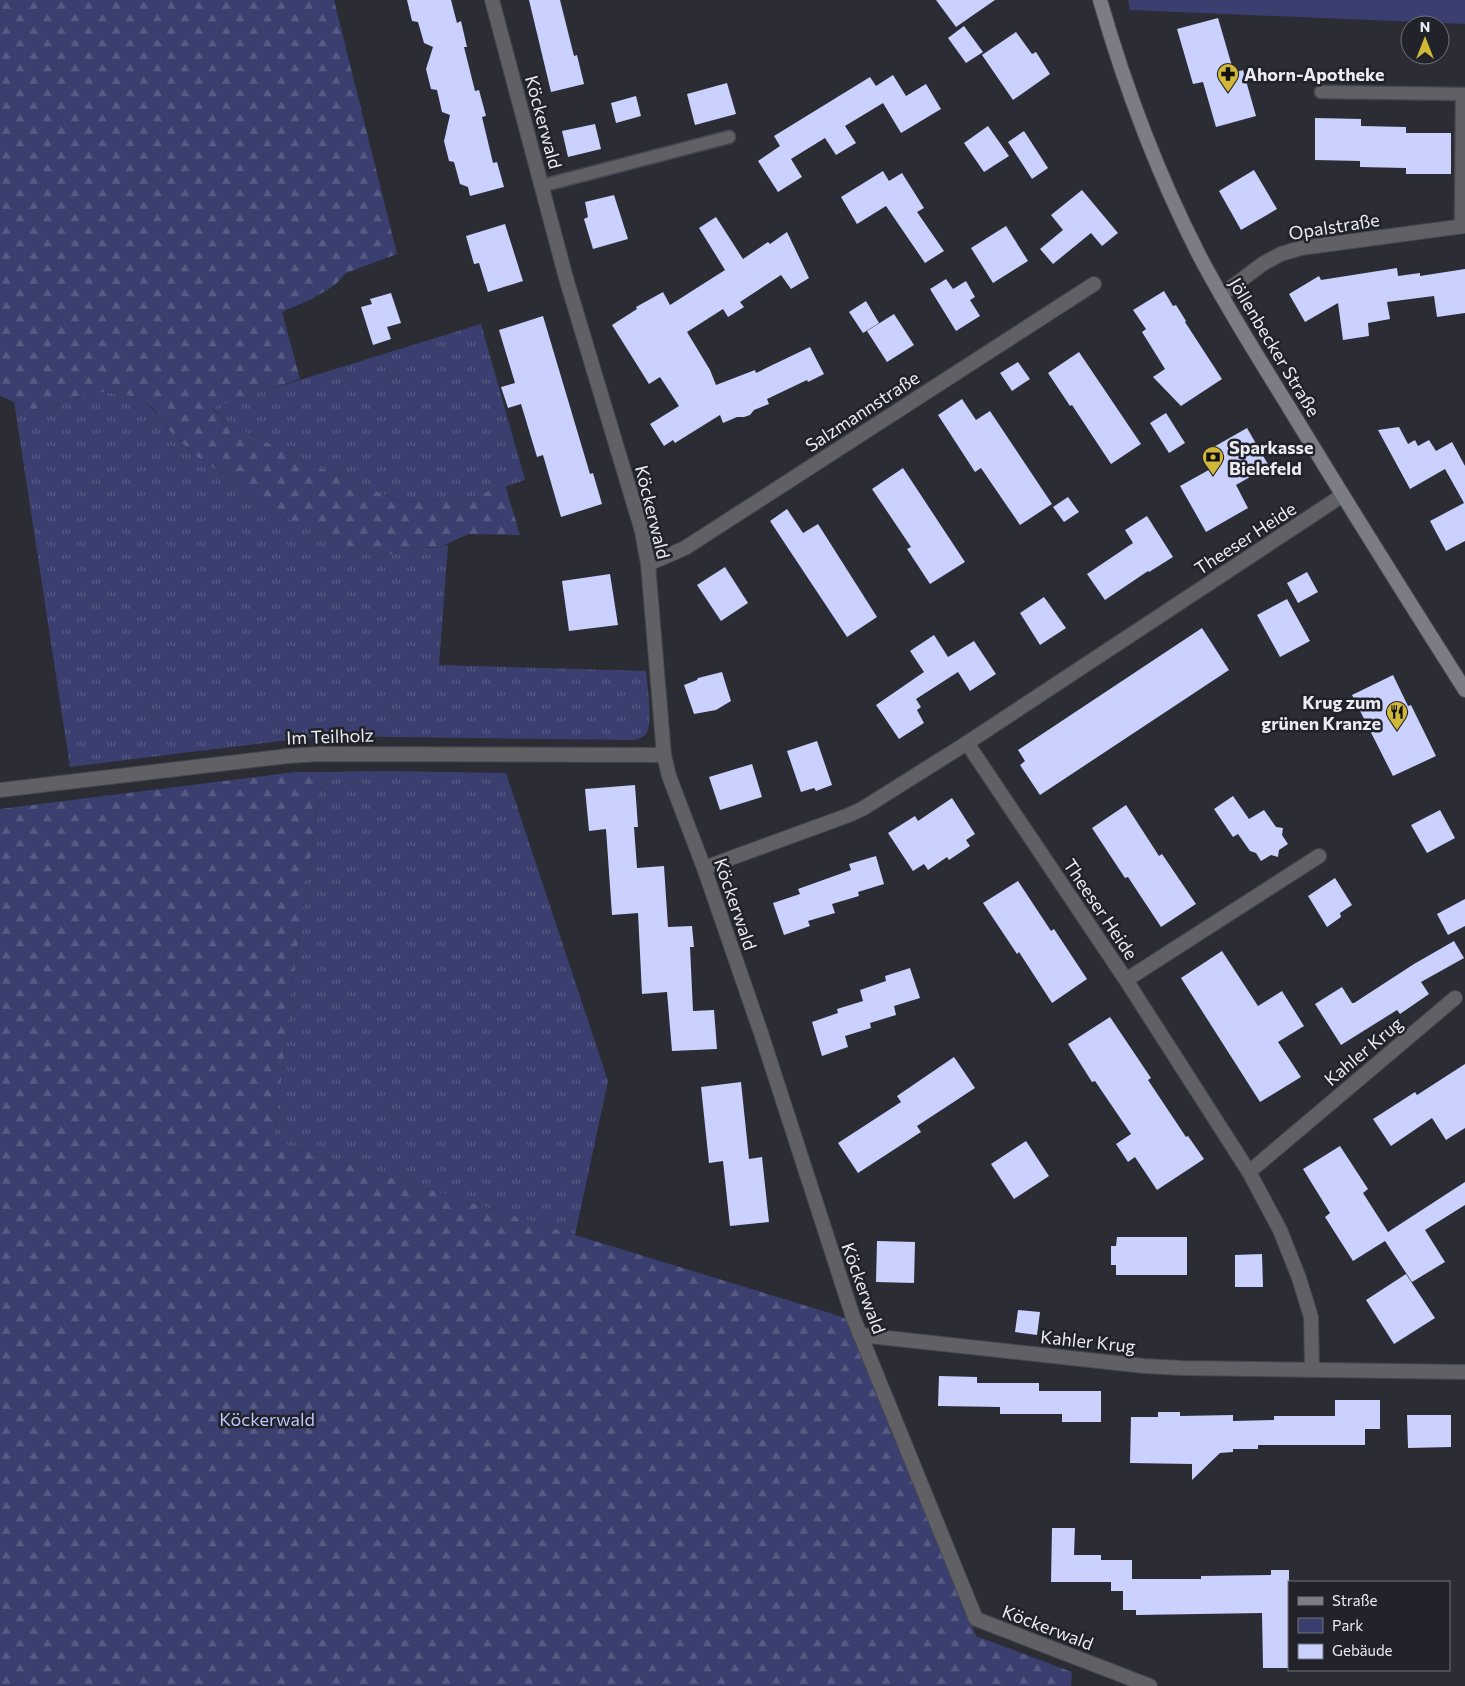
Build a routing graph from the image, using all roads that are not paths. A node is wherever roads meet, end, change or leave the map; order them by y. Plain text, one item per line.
1 (492, 0) edge
2 (1100, 0) edge
3 (1321, 92) dead end
4 (1464, 94) edge
5 (729, 137) dead end
6 (541, 186) junction
7 (1463, 226) edge
8 (1094, 284) dead end
9 (1221, 295) junction
10 (1343, 495) junction
11 (648, 564) junction
12 (1465, 690) edge
13 (967, 743) junction
14 (664, 755) junction
15 (0, 790) edge
16 (1319, 856) dead end
17 (704, 868) junction
18 (1126, 980) junction
19 (1454, 998) dead end
20 (1249, 1172) junction
21 (860, 1335) junction
22 (1312, 1370) junction
23 (1465, 1372) edge
24 (1150, 1686) edge

1 - 6 street, Köckerwald
2 - 9 main road, Jöllenbecker Straße
3 - 4 lane
4 - 7 lane
5 - 6 lane
6 - 11 street, Köckerwald
7 - 9 street, Opalstraße
8 - 11 street, Salzmannstraße
9 - 10 main road, Jöllenbecker Straße
10 - 12 main road, Jöllenbecker Straße
10 - 13 street, Theeser Heide
11 - 14 street, Köckerwald
13 - 17 street, Theeser Heide
13 - 18 street, Theeser Heide
14 - 15 street, Im Teilholz
14 - 17 street, Köckerwald
16 - 18 street, Theeser Heide
17 - 21 street, Köckerwald
18 - 20 street
19 - 20 street, Kahler Krug
20 - 22 street
21 - 22 street, Kahler Krug
21 - 24 street, Köckerwald
22 - 23 street, Kahler Krug

